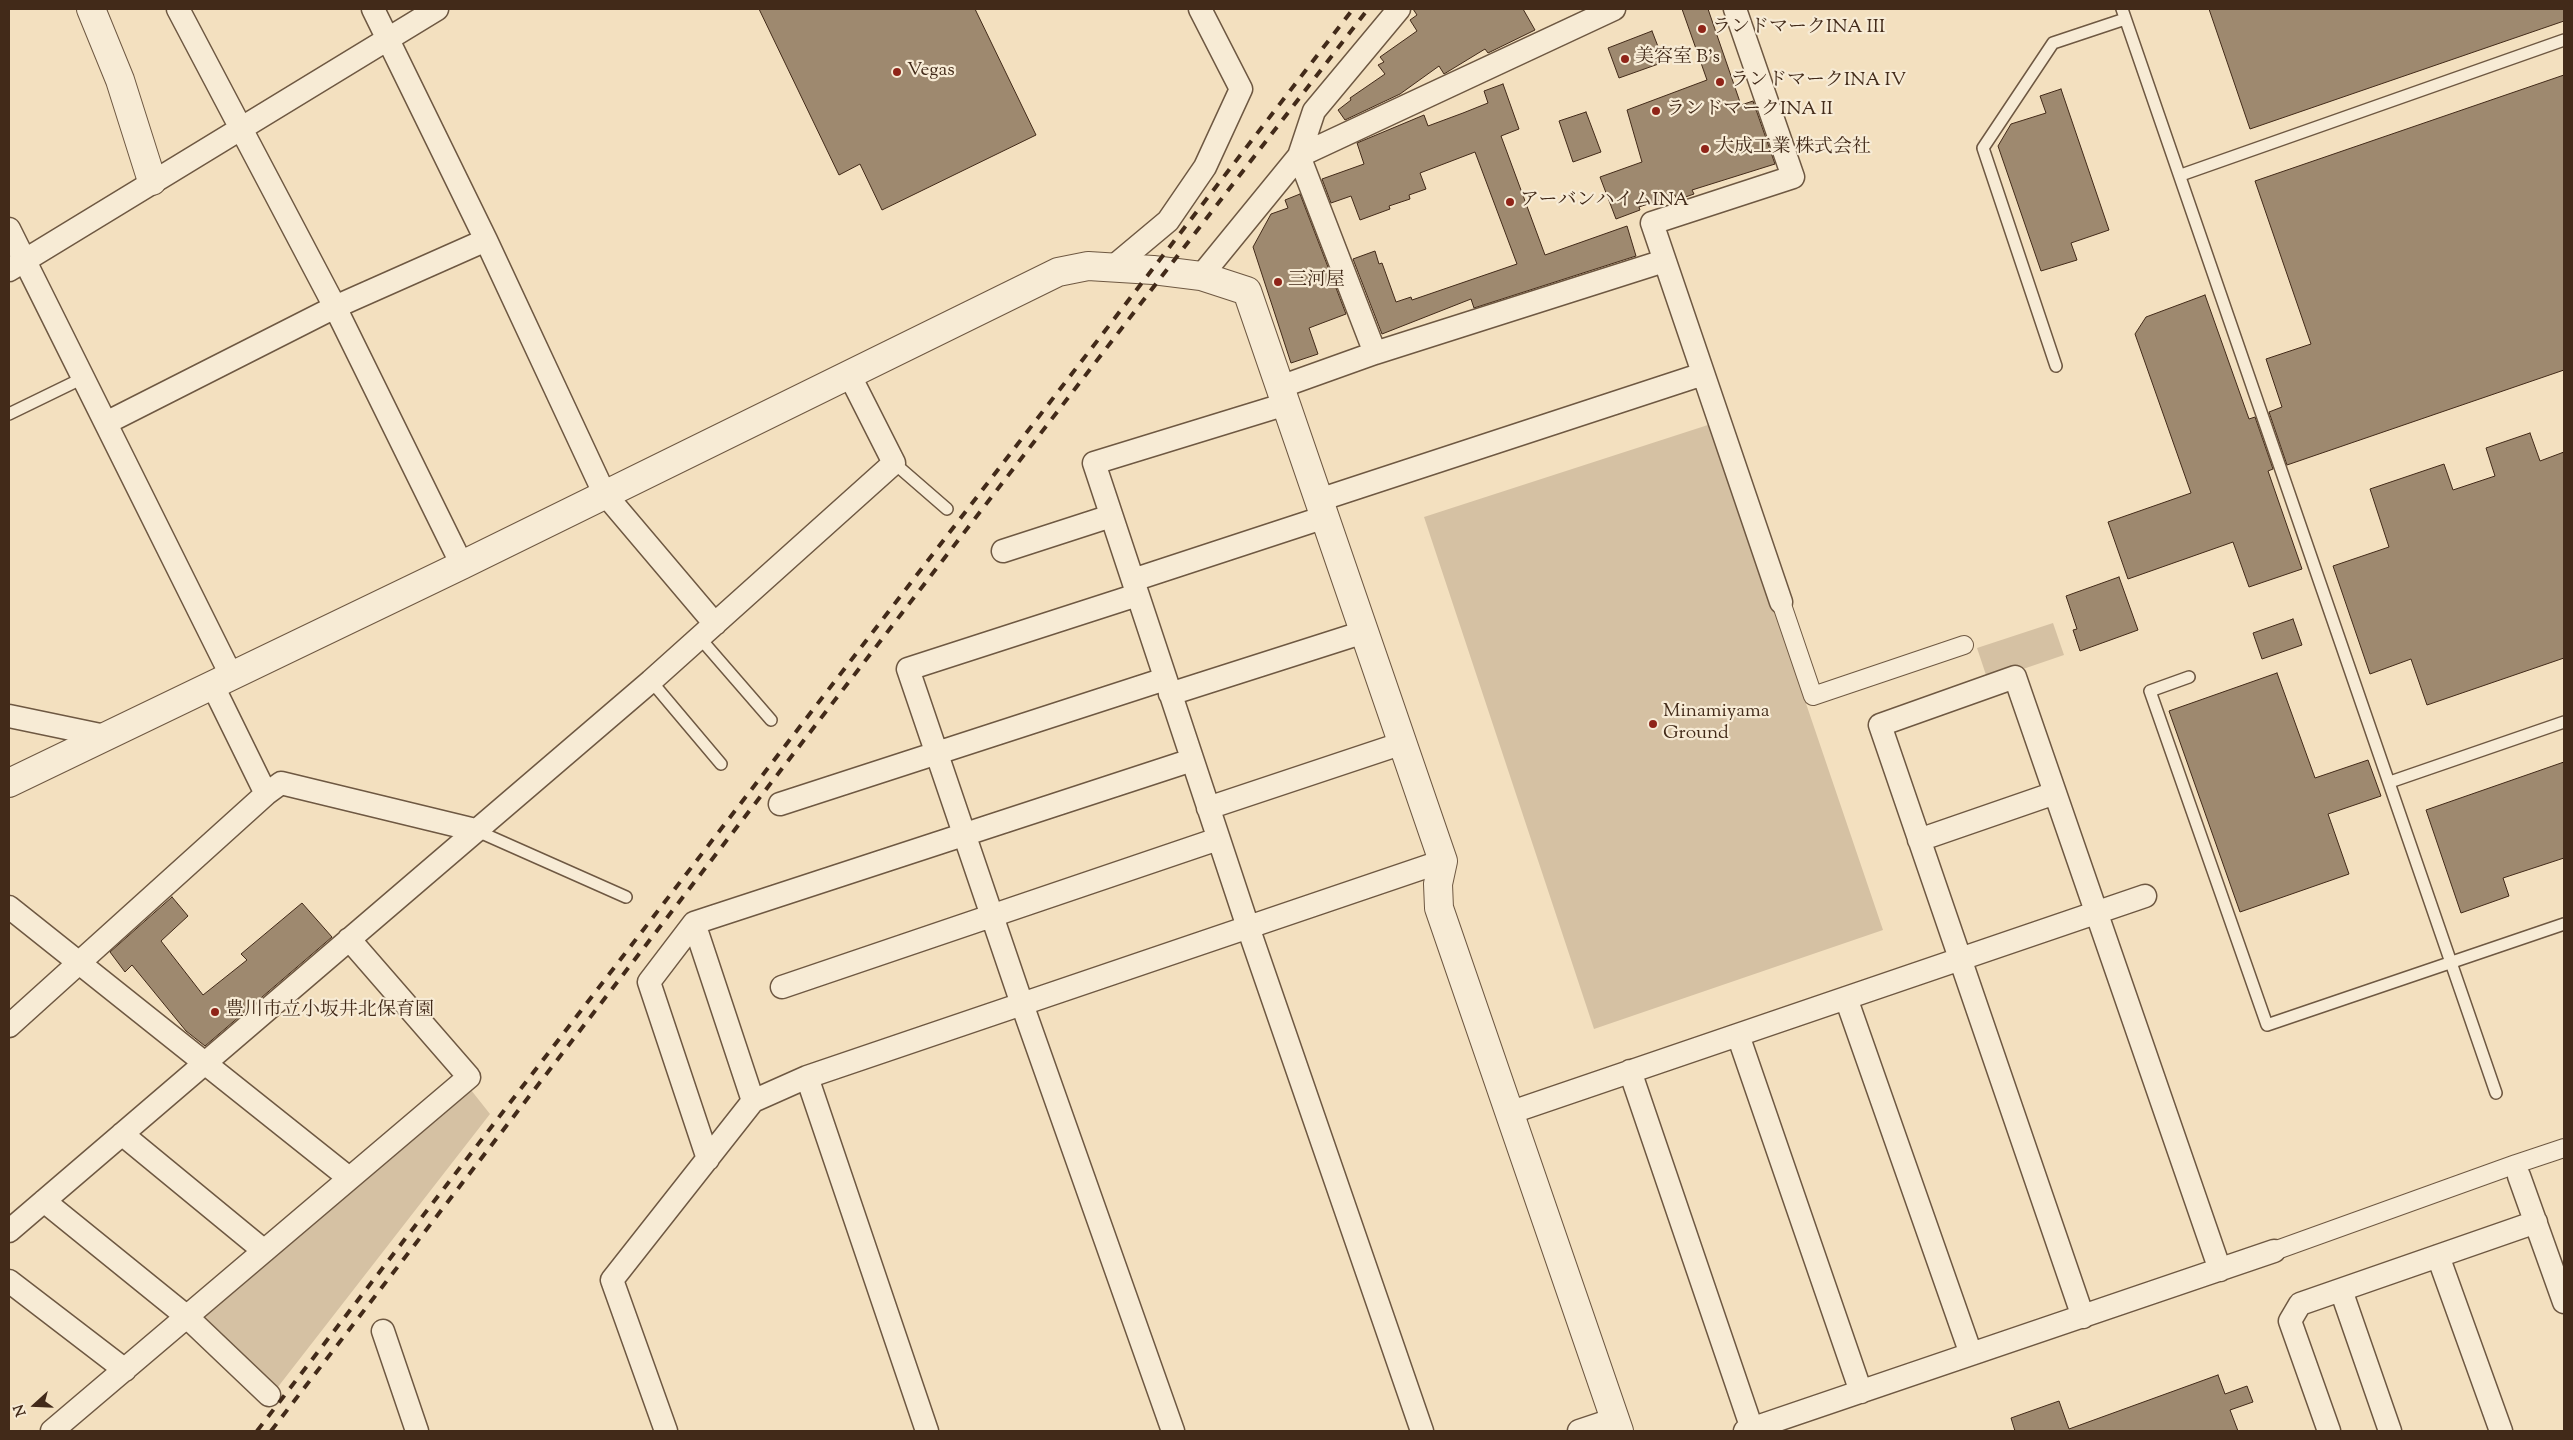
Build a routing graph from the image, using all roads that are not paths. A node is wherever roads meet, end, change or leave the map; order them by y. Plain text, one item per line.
1 (91, 9) edge
2 (178, 9) edge
3 (373, 9) edge
4 (437, 9) edge
5 (1399, 9) edge
6 (1614, 9) edge
7 (1735, 9) edge
8 (1205, 11) edge
9 (2124, 14) edge
10 (388, 40) junction
11 (2564, 40) edge
12 (242, 128) junction
13 (1299, 156) junction
14 (2181, 175) junction
15 (152, 181) junction
16 (9, 229) edge
17 (486, 240) junction
18 (1664, 261) junction
19 (17, 265) edge
20 (1113, 267) junction
21 (1201, 276) junction
22 (335, 307) junction
23 (1375, 352) junction
24 (2056, 366) dead end
25 (849, 374) junction
26 (1703, 374) junction
27 (83, 378) junction
28 (1283, 396) junction
29 (9, 414) edge
30 (106, 424) junction
31 (894, 463) junction
32 (604, 493) junction
33 (1322, 508) junction
34 (947, 509) dead end
35 (1111, 516) junction
36 (1003, 551) dead end
37 (462, 565) junction
38 (1135, 588) junction
39 (1781, 602) joint
40 (707, 630) junction
41 (1364, 632) junction
42 (1964, 645) dead end
43 (2189, 677) dead end
44 (222, 680) junction
45 (651, 681) junction
46 (1168, 686) junction
47 (9, 716) edge
48 (771, 720) dead end
49 (2564, 722) edge
50 (105, 736) junction
51 (1403, 744) junction
52 (936, 753) junction
53 (1192, 760) junction
54 (721, 764) dead end
55 (2390, 782) junction
56 (9, 783) edge
57 (2055, 793) junction
58 (266, 794) junction
59 (780, 804) dead end
60 (1208, 808) junction
61 (475, 830) junction
62 (964, 834) junction
63 (1218, 839) junction
64 (1919, 840) junction
65 (1443, 861) junction
66 (2145, 896) dead end
67 (626, 897) dead end
68 (9, 907) edge
69 (2096, 913) junction
70 (992, 916) junction
71 (694, 923) junction
72 (2564, 924) edge
73 (1248, 927) junction
74 (349, 939) junction
75 (1960, 959) junction
76 (79, 963) junction
77 (2452, 964) junction
78 (782, 988) dead end
79 (1846, 998) junction
80 (1022, 1004) junction
81 (9, 1026) edge
82 (1738, 1035) junction
83 (204, 1064) junction
84 (1630, 1071) junction
85 (807, 1077) junction
86 (2496, 1093) dead end
87 (754, 1101) junction
88 (1509, 1112) junction
89 (122, 1134) junction
90 (2564, 1148) edge
91 (708, 1158) junction
92 (2518, 1170) junction
93 (349, 1178) junction
94 (44, 1201) junction
95 (2536, 1222) junction
96 (9, 1231) edge
97 (263, 1250) junction
98 (2274, 1251) joint
99 (2438, 1256) junction
100 (2220, 1270) junction
101 (9, 1281) edge
102 (2341, 1290) junction
103 (2564, 1302) edge
104 (186, 1316) junction
105 (2083, 1317) junction
106 (382, 1331) dead end
107 (1971, 1354) junction
108 (125, 1370) junction
109 (1861, 1392) junction
110 (269, 1395) dead end
111 (1617, 1425) edge
112 (1749, 1430) edge
113 (52, 1431) edge
114 (417, 1431) edge
115 (666, 1431) edge
116 (928, 1431) edge
117 (1173, 1431) edge
118 (1422, 1431) edge
119 (1579, 1431) edge
120 (2329, 1431) edge
121 (2390, 1431) edge
122 (2501, 1431) edge

1 - 15 street
2 - 12 street
3 - 10 street
4 - 10 street
5 - 13 street
6 - 13 street
7 - 18 street
8 - 20 street
9 - 14 lane
9 - 24 lane
10 - 12 street
10 - 17 street
11 - 14 lane
12 - 15 street
12 - 22 street
13 - 21 street
13 - 23 street
14 - 55 lane
15 - 19 street
16 - 19 street
17 - 22 street
17 - 32 street
18 - 23 street
18 - 26 street
19 - 27 street
20 - 21 street
20 - 25 street
21 - 28 street
22 - 30 street
22 - 37 street
23 - 28 street
25 - 31 street
25 - 32 street
26 - 33 street
26 - 39 street
27 - 29 lane
27 - 30 street
28 - 33 street
28 - 35 street
30 - 44 street
31 - 34 lane
31 - 40 street
32 - 37 street
32 - 40 street
33 - 38 street
33 - 41 street
35 - 36 street
35 - 38 street
37 - 44 street
38 - 46 street
38 - 52 street
39 - 42 street
40 - 45 street
40 - 48 lane
41 - 46 street
41 - 51 street
43 - 77 lane
44 - 50 street
44 - 58 street
45 - 54 lane
45 - 61 street
46 - 52 street
46 - 53 street
47 - 50 street
49 - 55 lane
50 - 56 street
51 - 60 street
51 - 65 street
52 - 59 street
52 - 62 street
53 - 60 street
53 - 62 street
55 - 77 lane
57 - 64 street
57 - 64 street
57 - 69 street
58 - 61 street
58 - 76 street
60 - 63 street
61 - 67 lane
61 - 74 street
62 - 70 street
62 - 71 street
63 - 70 street
63 - 73 street
64 - 75 street
65 - 73 street
65 - 88 street
66 - 69 street
68 - 76 street
69 - 75 street
69 - 100 street
70 - 78 street
70 - 80 street
71 - 87 street
71 - 91 street
72 - 77 lane
73 - 80 street
73 - 118 street
74 - 83 street
74 - 93 street
75 - 79 street
75 - 105 street
76 - 81 street
76 - 83 street
77 - 86 lane
79 - 82 street
79 - 107 street
80 - 85 street
80 - 117 street
82 - 84 street
82 - 109 street
83 - 89 street
83 - 93 street
84 - 88 street
84 - 112 street
85 - 87 street
85 - 116 street
87 - 91 street
88 - 111 street
89 - 94 street
89 - 97 street
90 - 92 street
91 - 115 street
92 - 95 street
92 - 98 street
93 - 97 street
94 - 96 street
94 - 104 street
95 - 99 street
95 - 103 street
97 - 104 street
98 - 100 street
99 - 102 street
99 - 122 street
100 - 105 street
101 - 108 street
102 - 120 street
102 - 121 street
104 - 108 street
104 - 110 street
105 - 107 street
106 - 114 street
107 - 109 street
108 - 113 street
109 - 112 street
111 - 119 street

